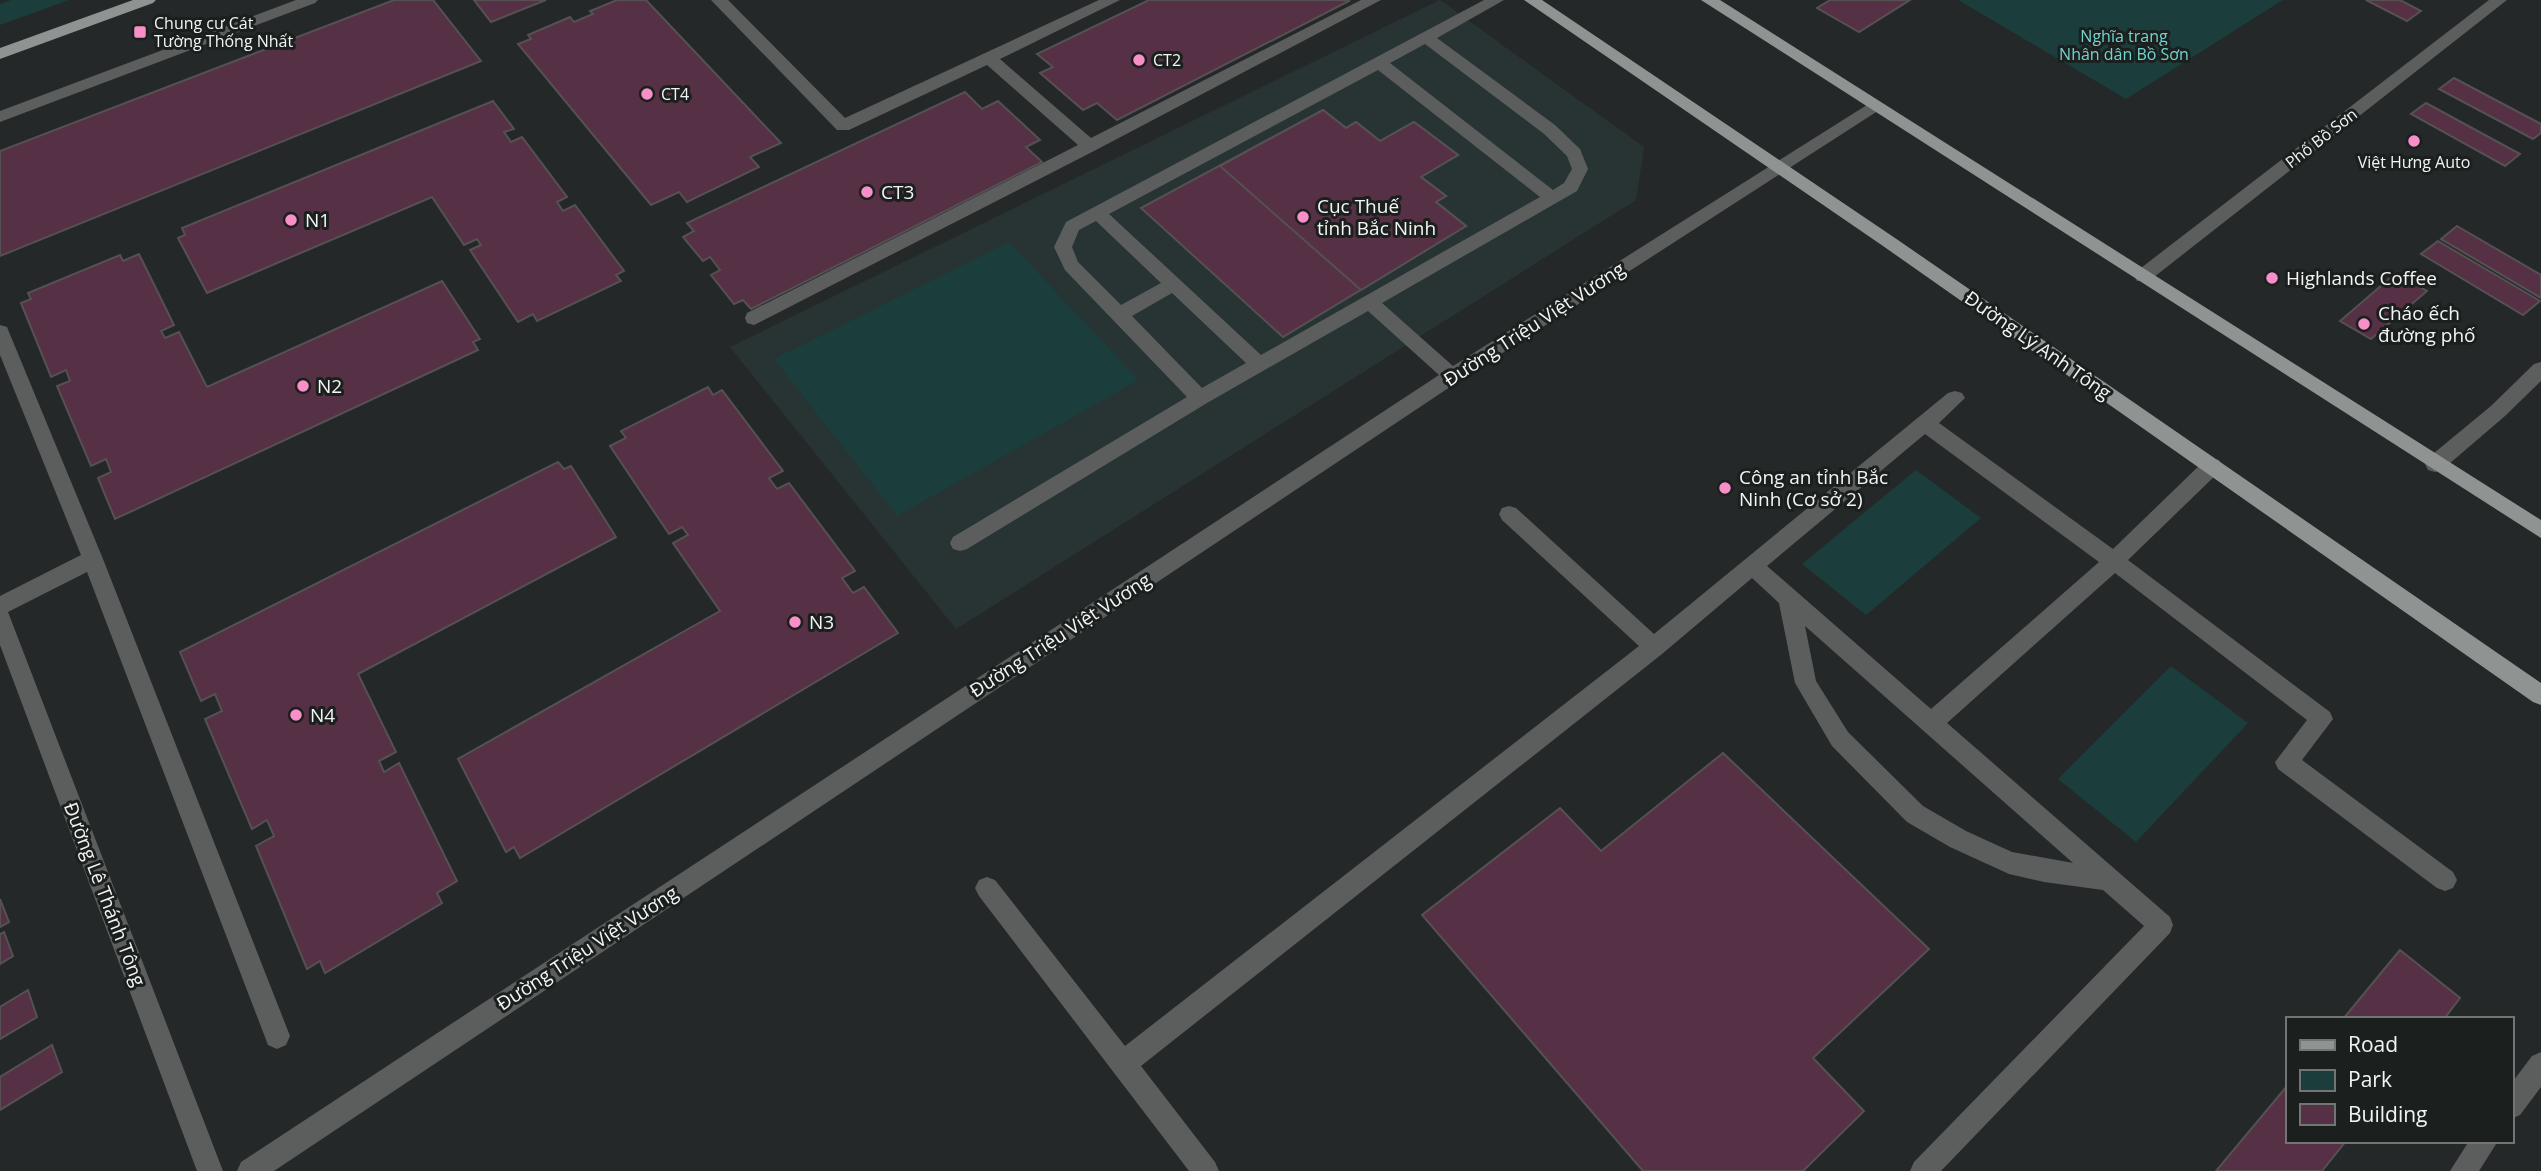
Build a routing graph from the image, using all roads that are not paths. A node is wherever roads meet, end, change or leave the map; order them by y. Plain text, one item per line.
1 (148, 0) edge
2 (310, 0) edge
3 (719, 0) edge
4 (1112, 0) edge
5 (1373, 0) edge
6 (1496, 0) edge
7 (1532, 0) edge
8 (1709, 0) edge
9 (2498, 0) edge
10 (1425, 37) junction
11 (0, 54) edge
12 (989, 58) junction
13 (1378, 62) junction
14 (1876, 107) junction
15 (0, 117) edge
16 (1090, 146) junction
17 (1780, 167) junction
18 (1552, 198) junction
19 (1097, 212) junction
20 (2143, 276) junction
21 (1173, 284) junction
22 (1369, 301) junction
23 (1119, 315) junction
24 (754, 318) dead end
25 (0, 332) edge
26 (1259, 364) junction
27 (2541, 369) edge
28 (1452, 376) junction
29 (1200, 398) junction
30 (1955, 398) dead end
31 (1925, 423) junction
32 (2435, 464) junction
33 (2212, 466) junction
34 (1509, 514) dead end
35 (2541, 530) edge
36 (960, 543) dead end
37 (93, 559) junction
38 (2115, 561) junction
39 (1752, 566) junction
40 (1789, 599) junction
41 (0, 606) edge
42 (0, 617) edge
43 (1654, 647) junction
44 (2541, 695) edge
45 (1931, 723) junction
46 (2109, 879) junction
47 (2445, 880) dead end
48 (987, 888) dead end
49 (277, 1035) dead end
50 (1124, 1063) junction
51 (2541, 1065) edge
52 (2513, 1103) edge
53 (2484, 1143) edge
54 (210, 1171) edge
55 (250, 1171) edge
56 (1206, 1171) edge
57 (1923, 1171) edge
58 (2463, 1171) edge

1 - 11 main road
2 - 15 street
3 - 12 street
4 - 12 street
5 - 16 street
6 - 10 street
7 - 17 main road, Đường Lý Anh Tông
8 - 14 main road
9 - 20 street, Phố Bồ Sơn
10 - 13 street
10 - 18 street
12 - 16 street
13 - 18 street
13 - 19 street
14 - 17 street, Đường Triệu Việt Vương
14 - 20 main road
16 - 24 street
17 - 28 street, Đường Triệu Việt Vương
17 - 33 main road, Đường Lý Anh Tông
18 - 22 street
19 - 21 street
19 - 23 street
20 - 32 main road
21 - 23 street
21 - 26 street
22 - 26 street
22 - 28 street
23 - 29 street
25 - 37 street
26 - 29 street
27 - 32 street
28 - 55 street, Đường Triệu Việt Vương
29 - 36 street
30 - 31 street
31 - 38 street
31 - 39 street
32 - 35 main road
33 - 38 street
33 - 44 main road, Đường Lý Anh Tông
34 - 43 street
37 - 41 street
37 - 49 street
38 - 45 street
38 - 47 street
39 - 40 street
39 - 43 street
40 - 45 street
40 - 46 street
42 - 54 street, Đường Lê Thánh Tông
43 - 50 street
45 - 46 street
46 - 57 street
48 - 50 street
50 - 56 street
51 - 52 street
53 - 58 street

